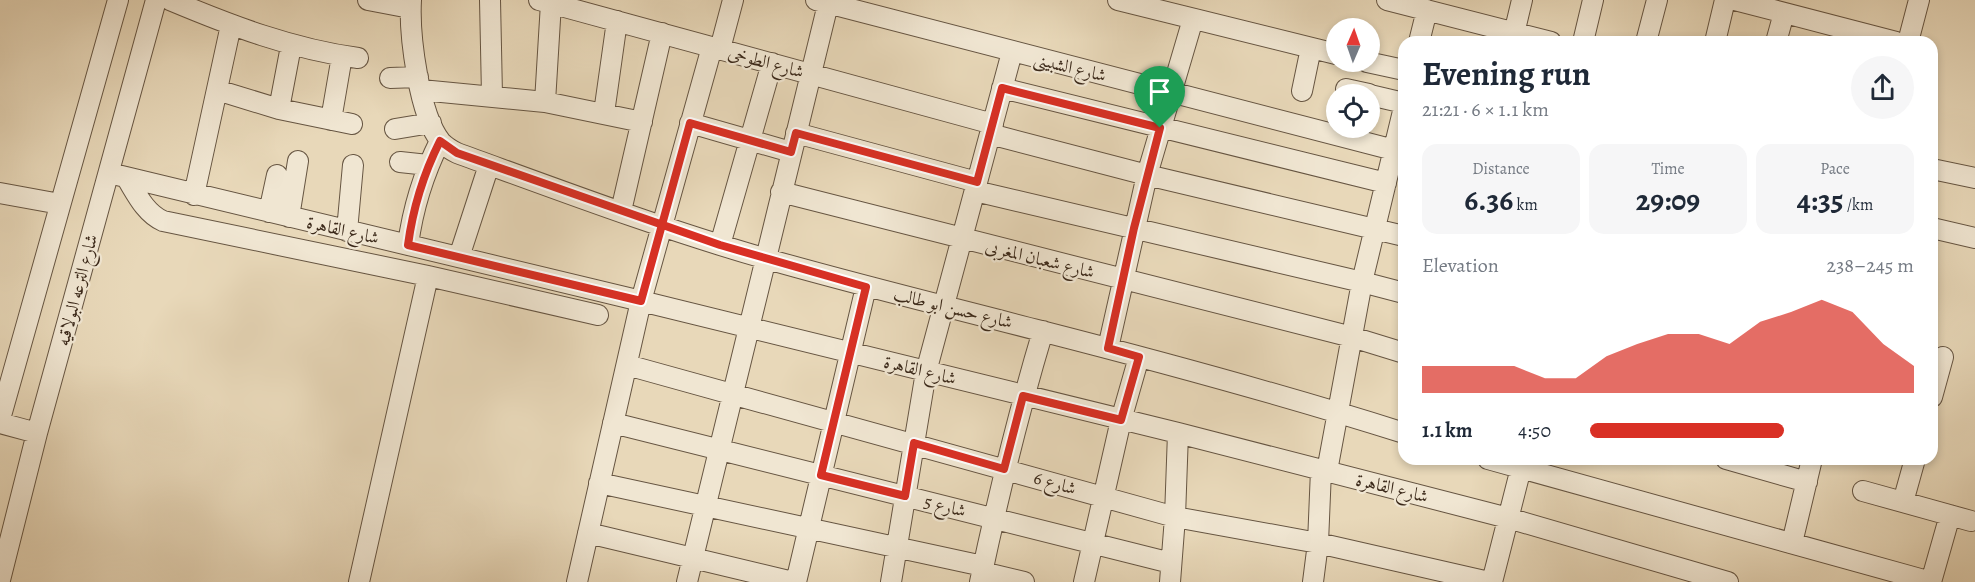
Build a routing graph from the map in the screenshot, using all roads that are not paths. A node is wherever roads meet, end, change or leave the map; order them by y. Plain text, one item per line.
1 (118, 0) edge
2 (156, 0) edge
3 (170, 0) edge
4 (368, 0) edge
5 (490, 0) edge
6 (733, 0) edge
7 (1118, 0) edge
8 (1387, 0) edge
9 (1522, 0) edge
10 (1593, 0) edge
11 (1656, 0) edge
12 (1725, 0) edge
13 (1735, 0) edge
14 (1919, 0) edge
15 (825, 1) edge
16 (545, 2) edge
17 (1758, 3) edge
18 (410, 4) edge
19 (590, 7) edge
20 (1431, 7) edge
21 (1784, 13) junction
22 (1193, 19) junction
23 (617, 21) junction
24 (231, 25) junction
25 (662, 33) junction
26 (1841, 35) edge
27 (1421, 36) edge
28 (1510, 36) edge
29 (1513, 36) edge
30 (1584, 36) edge
31 (1647, 36) edge
32 (1716, 36) edge
33 (1778, 36) edge
34 (1910, 36) edge
35 (291, 46) junction
36 (716, 48) junction
37 (1311, 48) junction
38 (1012, 52) junction
39 (1326, 52) edge
40 (772, 63) junction
41 (1380, 65) edge
42 (1398, 69) edge
43 (810, 74) junction
44 (390, 78) dead end
45 (419, 83) junction
46 (1002, 88) junction
47 (217, 90) junction
48 (1302, 91) dead end
49 (1170, 92) junction
50 (492, 95) junction
51 (1380, 100) edge
52 (545, 102) junction
53 (1398, 108) edge
54 (279, 109) junction
55 (604, 113) junction
56 (332, 120) junction
57 (642, 122) junction
58 (431, 123) junction
59 (690, 123) junction
60 (352, 124) dead end
61 (1160, 128) junction
62 (395, 129) dead end
63 (991, 129) junction
64 (796, 133) junction
65 (1398, 133) edge
66 (750, 140) junction
67 (440, 141) junction
68 (1394, 150) junction
69 (791, 152) junction
70 (298, 161) dead end
71 (400, 162) dead end
72 (353, 165) dead end
73 (428, 165) junction
74 (489, 165) junction
75 (1938, 170) edge
76 (117, 175) junction
77 (277, 175) dead end
78 (1147, 175) junction
79 (1393, 177) edge
80 (1975, 178) edge
81 (976, 187) junction
82 (781, 192) junction
83 (0, 193) edge
84 (194, 195) junction
85 (60, 204) junction
86 (621, 211) junction
87 (269, 212) junction
88 (289, 217) junction
89 (662, 225) junction
90 (1134, 228) junction
91 (1375, 229) junction
92 (1938, 229) edge
93 (347, 231) junction
94 (1398, 235) edge
95 (1975, 238) edge
96 (962, 240) junction
97 (408, 245) junction
98 (720, 245) junction
99 (459, 257) junction
100 (765, 258) junction
101 (428, 276) junction
102 (1122, 279) junction
103 (1362, 282) junction
104 (866, 287) junction
105 (1398, 291) edge
106 (641, 301) junction
107 (944, 306) junction
108 (598, 315) dead end
109 (748, 329) junction
110 (1043, 331) junction
111 (1352, 337) junction
112 (1108, 348) junction
113 (1398, 352) edge
114 (849, 353) junction
115 (1139, 357) junction
116 (1943, 357) dead end
117 (627, 365) junction
118 (926, 372) junction
119 (1938, 376) edge
120 (732, 394) junction
121 (1023, 396) junction
122 (1338, 412) junction
123 (0, 419) edge
124 (1121, 420) junction
125 (833, 421) junction
126 (0, 423) edge
127 (613, 423) junction
128 (1398, 431) edge
129 (37, 433) junction
130 (1178, 433) junction
131 (914, 443) junction
132 (719, 450) junction
133 (1510, 465) edge
134 (1747, 465) edge
135 (1811, 465) edge
136 (1913, 465) edge
137 (1521, 468) junction
138 (1004, 469) junction
139 (1324, 471) junction
140 (821, 475) junction
141 (1807, 482) junction
142 (599, 483) junction
143 (1863, 491) dead end
144 (905, 496) junction
145 (1104, 497) junction
146 (1903, 502) junction
147 (705, 506) junction
148 (1950, 515) junction
149 (1175, 517) junction
150 (994, 518) junction
151 (1508, 518) junction
152 (1971, 521) dead end
153 (809, 528) junction
154 (588, 533) junction
155 (1093, 543) junction
156 (1318, 543) junction
157 (1792, 543) junction
158 (897, 547) junction
159 (693, 558) junction
160 (1170, 572) edge
161 (982, 573) edge
162 (0, 580) edge
163 (359, 582) edge
164 (577, 582) edge
165 (687, 582) edge
166 (795, 582) edge
167 (891, 582) edge
168 (1024, 582) edge
169 (1084, 582) edge
170 (1313, 582) edge
171 (1490, 582) edge
172 (1728, 582) edge
173 (1931, 582) edge

1 - 85 street
2 - 76 street, شارع الترعه البولاقيه
3 - 24 street
4 - 18 street
5 - 50 street
6 - 36 street
7 - 22 street
8 - 20 street
9 - 29 street
10 - 30 street
11 - 31 street
12 - 32 street
13 - 17 street
14 - 34 street
15 - 38 street, شارع الشبينى
15 - 43 street
16 - 19 street, شارع الطوخى
16 - 52 street
17 - 21 street
18 - 45 street
19 - 23 street, شارع الطوخى
20 - 27 street
20 - 28 street
21 - 26 street
21 - 33 street
22 - 37 street
22 - 49 street
23 - 25 street, شارع الطوخى
23 - 55 street
24 - 35 street
24 - 47 street
25 - 36 street, شارع الطوخى
25 - 57 street
35 - 54 street
35 - 56 street
36 - 40 street, شارع الطوخى
36 - 59 street
37 - 39 street
37 - 48 street
38 - 46 street
38 - 49 street, شارع الشبينى
40 - 43 street, شارع الطوخى
40 - 66 street
41 - 42 street
43 - 63 street, شارع الطوخى
43 - 64 street
44 - 45 street
45 - 50 street
45 - 58 street
46 - 61 street
46 - 63 street
47 - 54 street
47 - 84 street
49 - 61 street
49 - 68 street, شارع الشبينى
50 - 52 street
51 - 53 street
52 - 55 street
54 - 56 street
55 - 57 street
56 - 60 street
57 - 86 street
58 - 62 street
58 - 67 street
59 - 66 street
59 - 89 street
61 - 78 street
61 - 79 street
63 - 78 street, شارع الطوخى
63 - 81 street
64 - 69 street
64 - 81 street
65 - 68 street
66 - 69 street
66 - 98 street
67 - 73 street
67 - 74 street, شارع حسن ابو طالب
68 - 79 street
69 - 82 street
70 - 88 street
71 - 73 street
72 - 93 street
73 - 97 street
74 - 86 street, شارع حسن ابو طالب
74 - 99 street
75 - 80 street
76 - 84 street, شارع القاهرة
76 - 101 street
76 - 129 street, شارع الترعه البولاقيه
77 - 87 street
78 - 90 street
78 - 91 street, شارع الطوخى
79 - 91 street
81 - 90 street
81 - 96 street
82 - 96 street, شارع شعبان المغربى
82 - 100 street
83 - 85 street
84 - 87 street, شارع القاهرة
85 - 123 street
86 - 89 street, شارع حسن ابو طالب
87 - 88 street, شارع القاهرة
88 - 93 street, شارع القاهرة
89 - 98 street, شارع حسن ابو طالب
89 - 106 street
90 - 102 street
90 - 103 street
91 - 94 street, شارع الطوخى
91 - 103 street
92 - 95 street
93 - 97 street, شارع القاهرة
96 - 102 street, شارع شعبان المغربى
96 - 107 street
97 - 99 street, شارع القاهرة
98 - 100 street, شارع حسن ابو طالب
99 - 106 street, شارع القاهرة
100 - 104 street, شارع حسن ابو طالب
100 - 109 street
101 - 108 street
101 - 163 street
102 - 111 street, شارع شعبان المغربى
102 - 112 street
103 - 105 street
103 - 111 street
104 - 107 street, شارع حسن ابو طالب
104 - 114 street
106 - 109 street, شارع القاهرة
106 - 117 street
107 - 110 street, شارع حسن ابو طالب
107 - 118 street
109 - 114 street, شارع القاهرة
109 - 120 street
110 - 112 street, شارع حسن ابو طالب
110 - 121 street
111 - 113 street, شارع شعبان المغربى
111 - 122 street
112 - 115 street, شارع حسن ابو طالب
114 - 118 street, شارع القاهرة
114 - 125 street
115 - 122 street, شارع حسن ابو طالب
115 - 124 street
116 - 119 street
117 - 120 street, شارع 6
117 - 127 street
118 - 121 street, شارع القاهرة
118 - 131 street
120 - 125 street, شارع 6
120 - 132 street
121 - 124 street, شارع القاهرة
121 - 138 street
122 - 128 street, شارع حسن ابو طالب
122 - 139 street
124 - 130 street, شارع القاهرة
124 - 145 street
125 - 131 street, شارع 6
125 - 140 street
126 - 129 street
127 - 132 street, شارع 5
127 - 142 street
129 - 162 street, شارع الترعه البولاقيه
130 - 139 street, شارع القاهرة
130 - 149 street
131 - 138 street, شارع 6
131 - 144 street
132 - 140 street, شارع 5
132 - 147 street
133 - 137 street
134 - 141 street
135 - 141 street
136 - 146 street
137 - 151 street
137 - 157 street
138 - 145 street, شارع 6
138 - 150 street
139 - 151 street, شارع القاهرة
139 - 156 street
140 - 144 street, شارع 5
140 - 153 street
141 - 157 street
142 - 147 street
142 - 154 street
143 - 146 street
144 - 150 street, شارع 5
144 - 158 street
145 - 149 street, شارع 6
145 - 155 street
146 - 148 street
147 - 153 street
147 - 159 street
148 - 152 street
148 - 173 street
149 - 156 street, شارع 6
149 - 160 street
150 - 155 street, شارع 5
150 - 161 street
151 - 171 street
151 - 172 street, شارع القاهرة
153 - 158 street
153 - 166 street
154 - 159 street
154 - 164 street
155 - 160 street, شارع 5
155 - 169 street
156 - 170 street
156 - 171 street, شارع 6
157 - 173 street
158 - 161 street
158 - 167 street
159 - 165 street
159 - 166 street
161 - 168 street

